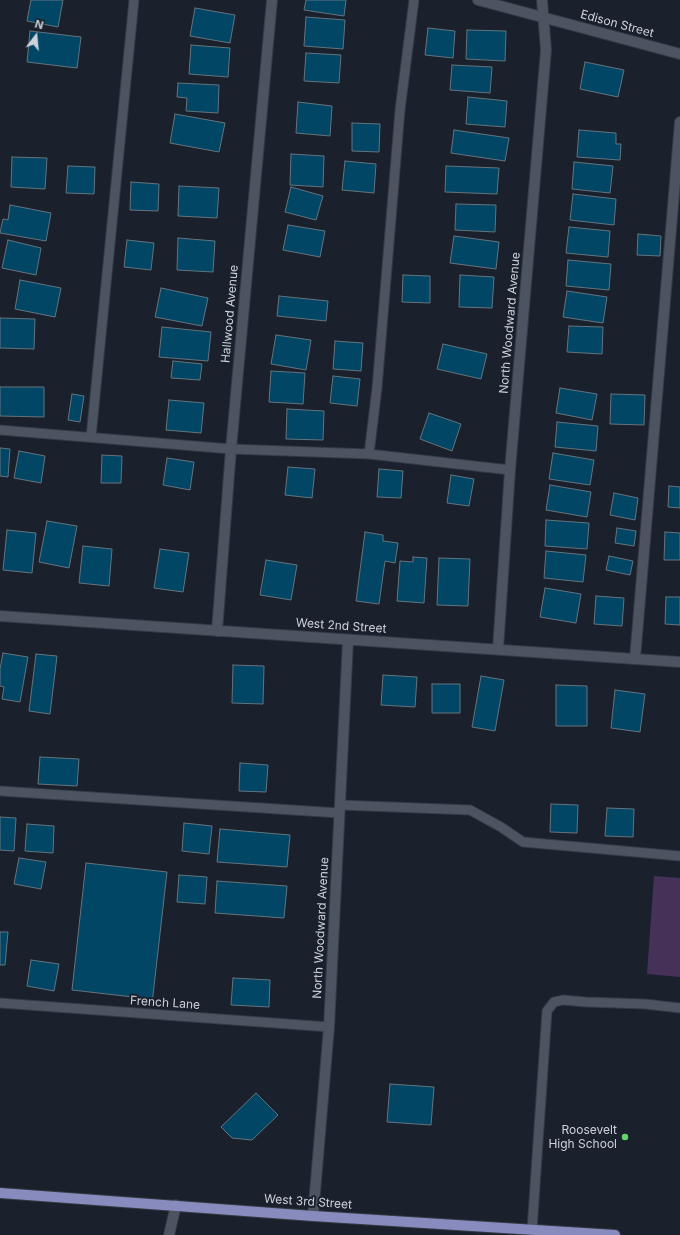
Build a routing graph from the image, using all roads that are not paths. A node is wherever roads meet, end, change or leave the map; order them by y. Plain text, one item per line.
1 (134, 0) edge
2 (272, 0) edge
3 (414, 0) edge
4 (478, 0) edge
5 (542, 0) edge
6 (543, 18) junction
7 (680, 54) edge
8 (680, 122) edge
9 (0, 430) edge
10 (91, 437) junction
11 (231, 449) junction
12 (369, 454) junction
13 (510, 470) junction
14 (0, 616) edge
15 (217, 631) junction
16 (348, 640) junction
17 (498, 649) junction
18 (635, 659) junction
19 (680, 662) edge
20 (0, 791) edge
21 (340, 809) junction
22 (680, 856) edge
23 (0, 1003) edge
24 (680, 1008) edge
25 (329, 1027) junction
26 (0, 1193) edge
27 (176, 1205) junction
28 (313, 1216) junction
29 (532, 1230) junction
30 (169, 1235) edge
31 (615, 1235) edge

1 - 10 lane
2 - 11 street, Hallwood Avenue
3 - 12 lane
4 - 6 street, Edison Street
5 - 6 street, North Woodward Avenue
6 - 7 street, Edison Street
6 - 13 street, North Woodward Avenue
8 - 18 street
9 - 10 lane
10 - 11 lane
11 - 12 lane
11 - 15 street, Hallwood Avenue
12 - 13 lane
13 - 17 street, North Woodward Avenue
14 - 15 street, West 2nd Street
15 - 16 street, West 2nd Street
16 - 17 street, West 2nd Street
16 - 21 street, North Woodward Avenue
17 - 18 street, West 2nd Street
18 - 19 street, West 2nd Street
20 - 21 lane
21 - 22 lane
21 - 25 street, North Woodward Avenue
23 - 25 lane, French Lane
24 - 29 lane
25 - 28 street, North Woodward Avenue
26 - 27 main road, West 3rd Street
27 - 28 main road, West 3rd Street
27 - 30 street
28 - 29 main road, West 3rd Street
29 - 31 main road, West 3rd Street

